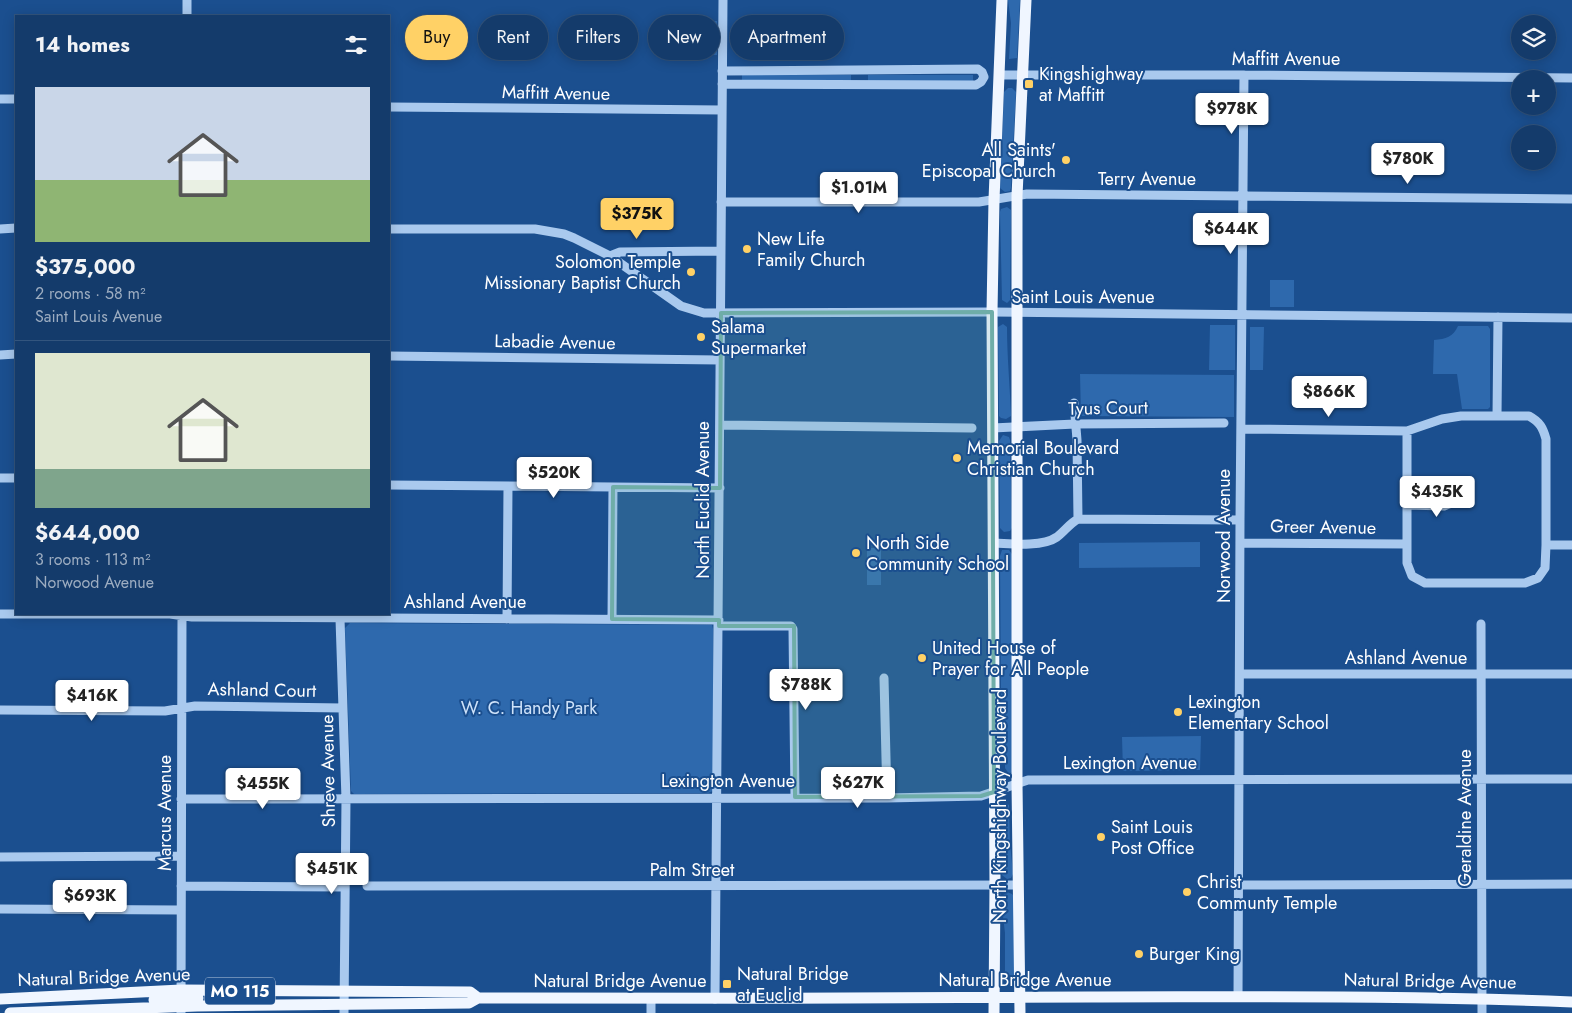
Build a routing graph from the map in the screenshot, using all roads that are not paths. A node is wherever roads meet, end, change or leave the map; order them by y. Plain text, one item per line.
1 (187, 0) edge
2 (723, 0) edge
3 (1002, 0) edge
4 (1026, 0) edge
5 (187, 15) edge
6 (722, 71) junction
7 (999, 75) junction
8 (1023, 75) junction
9 (1244, 75) junction
10 (1572, 78) edge
11 (722, 84) junction
12 (0, 99) edge
13 (15, 99) edge
14 (390, 107) edge
15 (722, 110) junction
16 (1017, 196) junction
17 (1243, 196) junction
18 (1572, 198) edge
19 (994, 200) junction
20 (721, 202) junction
21 (0, 228) edge
22 (15, 228) edge
23 (390, 229) edge
24 (721, 251) junction
25 (610, 256) junction
26 (992, 312) junction
27 (721, 313) junction
28 (1017, 313) junction
29 (1242, 314) junction
30 (1498, 317) junction
31 (1572, 318) edge
32 (0, 354) edge
33 (15, 354) edge
34 (390, 356) edge
35 (720, 360) junction
36 (1074, 403) dead end
37 (1497, 416) junction
38 (1224, 423) dead end
39 (1075, 424) junction
40 (720, 425) junction
41 (1016, 427) junction
42 (972, 428) dead end
43 (993, 428) junction
44 (1241, 428) junction
45 (1407, 431) junction
46 (0, 478) edge
47 (15, 478) edge
48 (390, 485) edge
49 (508, 487) junction
50 (612, 487) junction
51 (720, 488) junction
52 (1461, 499) dead end
53 (1408, 505) junction
54 (1078, 519) junction
55 (1240, 520) junction
56 (1240, 542) junction
57 (994, 543) junction
58 (1018, 544) junction
59 (1406, 544) junction
60 (1546, 545) junction
61 (1572, 545) edge
62 (0, 614) edge
63 (15, 614) edge
64 (182, 615) edge
65 (340, 618) junction
66 (507, 619) junction
67 (612, 619) junction
68 (719, 623) junction
69 (1481, 624) dead end
70 (1240, 674) junction
71 (1481, 674) junction
72 (1572, 674) edge
73 (884, 678) dead end
74 (182, 708) junction
75 (343, 708) junction
76 (0, 710) edge
77 (1239, 779) junction
78 (1481, 779) junction
79 (1572, 779) edge
80 (1017, 784) junction
81 (994, 792) junction
82 (795, 797) junction
83 (181, 798) junction
84 (718, 798) junction
85 (887, 798) junction
86 (346, 799) junction
87 (181, 856) junction
88 (0, 857) edge
89 (1481, 884) junction
90 (1572, 884) edge
91 (995, 885) junction
92 (1018, 885) junction
93 (1238, 885) junction
94 (181, 886) junction
95 (344, 886) junction
96 (367, 886) dead end
97 (716, 886) junction
98 (0, 910) edge
99 (180, 910) junction
100 (1238, 997) junction
101 (478, 998) junction
102 (651, 998) junction
103 (995, 998) junction
104 (1020, 998) junction
105 (1482, 998) junction
106 (0, 999) edge
107 (715, 999) junction
108 (181, 1002) edge
109 (344, 1002) edge
110 (1572, 1002) edge
111 (10, 1013) edge
112 (650, 1013) edge
113 (994, 1013) edge
114 (1020, 1013) edge
115 (1482, 1013) edge

1 - 5 street
2 - 6 street, North Euclid Avenue
3 - 7 main road, North Kingshighway Boulevard
4 - 8 main road, North Kingshighway Boulevard
6 - 11 street, North Euclid Avenue
6 - 11 street
7 - 8 street, Maffitt Avenue
7 - 19 main road, North Kingshighway Boulevard
8 - 9 street, Maffitt Avenue
8 - 16 main road, North Kingshighway Boulevard
9 - 10 street, Maffitt Avenue
9 - 17 street, Norwood Avenue
11 - 15 street, North Euclid Avenue
12 - 13 street
14 - 15 street, Maffitt Avenue
15 - 20 street, North Euclid Avenue
16 - 17 street, Terry Avenue
16 - 19 street, Terry Avenue
16 - 28 main road, North Kingshighway Boulevard
17 - 18 street, Terry Avenue
17 - 29 street, Norwood Avenue
19 - 20 street, Terry Avenue
19 - 26 main road, North Kingshighway Boulevard
20 - 24 street, North Euclid Avenue
21 - 22 street
23 - 25 street, Saint Louis Avenue
24 - 25 street
24 - 27 street, North Euclid Avenue
25 - 27 street, Saint Louis Avenue
26 - 27 street, Saint Louis Avenue
26 - 28 street, Saint Louis Avenue
26 - 43 main road, North Kingshighway Boulevard
27 - 35 street, North Euclid Avenue
28 - 29 street, Saint Louis Avenue
28 - 41 main road, North Kingshighway Boulevard
29 - 30 street, Saint Louis Avenue
29 - 44 street, Norwood Avenue
30 - 31 street, Saint Louis Avenue
30 - 37 street
32 - 33 street
34 - 35 street, Labadie Avenue
35 - 40 street, North Euclid Avenue
36 - 39 street
37 - 45 street
37 - 60 street
38 - 39 street, Tyus Court
39 - 41 street, Tyus Court
39 - 54 street
40 - 42 street
40 - 51 street, North Euclid Avenue
41 - 43 street, Tyus Court
41 - 58 main road, North Kingshighway Boulevard
43 - 57 main road, North Kingshighway Boulevard
44 - 45 street
44 - 55 street, Norwood Avenue
45 - 53 street
46 - 47 street
48 - 49 street
49 - 50 street
49 - 66 street
50 - 51 street
50 - 67 street
51 - 68 street, North Euclid Avenue
52 - 53 street
53 - 59 street
54 - 55 street
54 - 58 street
55 - 56 street, Norwood Avenue
56 - 59 street, Greer Avenue
56 - 70 street, Norwood Avenue
57 - 58 street
57 - 81 main road, North Kingshighway Boulevard
58 - 80 main road, North Kingshighway Boulevard
59 - 60 street
60 - 61 street
62 - 63 street, Ashland Avenue
64 - 65 street, Ashland Avenue
64 - 74 street, Marcus Avenue
65 - 66 street, Ashland Avenue
65 - 75 street, Shreve Avenue
66 - 67 street, Ashland Avenue
67 - 68 street, Ashland Avenue
68 - 82 street, Ashland Avenue
68 - 84 street, North Euclid Avenue
69 - 71 street, Geraldine Avenue
70 - 71 street, Ashland Avenue
70 - 77 street, Norwood Avenue
71 - 72 street, Ashland Avenue
71 - 78 street, Geraldine Avenue
73 - 85 street
74 - 75 street, Ashland Court
74 - 76 street
74 - 83 street, Marcus Avenue
75 - 86 street, Shreve Avenue
77 - 78 street, Lexington Avenue
77 - 80 street, Lexington Avenue
77 - 93 street, Norwood Avenue
78 - 79 street, Lexington Avenue
78 - 89 street, Geraldine Avenue
80 - 81 street, Lexington Avenue
80 - 92 main road, North Kingshighway Boulevard
81 - 85 street, Lexington Avenue
81 - 91 main road, North Kingshighway Boulevard
82 - 84 street, Lexington Avenue
82 - 85 street, Lexington Avenue
83 - 86 street, Lexington Avenue
83 - 87 street, Marcus Avenue
84 - 86 street, Lexington Avenue
84 - 97 street, North Euclid Avenue
86 - 95 street, Shreve Avenue
87 - 88 street
87 - 94 street, Marcus Avenue
89 - 90 street
89 - 93 street
89 - 105 street, Geraldine Avenue
91 - 92 street, Palm Street
91 - 97 street, Palm Street
91 - 103 main road, North Kingshighway Boulevard
92 - 104 main road, North Kingshighway Boulevard
93 - 100 street, Norwood Avenue
94 - 95 street
94 - 99 street, Marcus Avenue
95 - 109 street, Shreve Avenue
96 - 97 street, Palm Street
97 - 107 street, North Euclid Avenue
98 - 99 street
99 - 108 street, Marcus Avenue
100 - 104 main road, Natural Bridge Avenue
100 - 105 main road, Natural Bridge Avenue
101 - 102 main road, Natural Bridge Avenue
101 - 109 main road, Natural Bridge Avenue
101 - 109 main road, Natural Bridge Avenue
102 - 107 main road, Natural Bridge Avenue
102 - 112 street
103 - 104 main road, Natural Bridge Avenue
103 - 107 main road, Natural Bridge Avenue
103 - 113 main road, North Kingshighway Boulevard
104 - 114 main road, North Kingshighway Boulevard
105 - 110 main road, Natural Bridge Avenue
105 - 115 street, Geraldine Avenue
106 - 108 main road, Natural Bridge Avenue / MO 115
108 - 109 main road, Natural Bridge Avenue
108 - 109 main road, Natural Bridge Avenue / MO 115
108 - 111 main road, Natural Bridge Avenue

